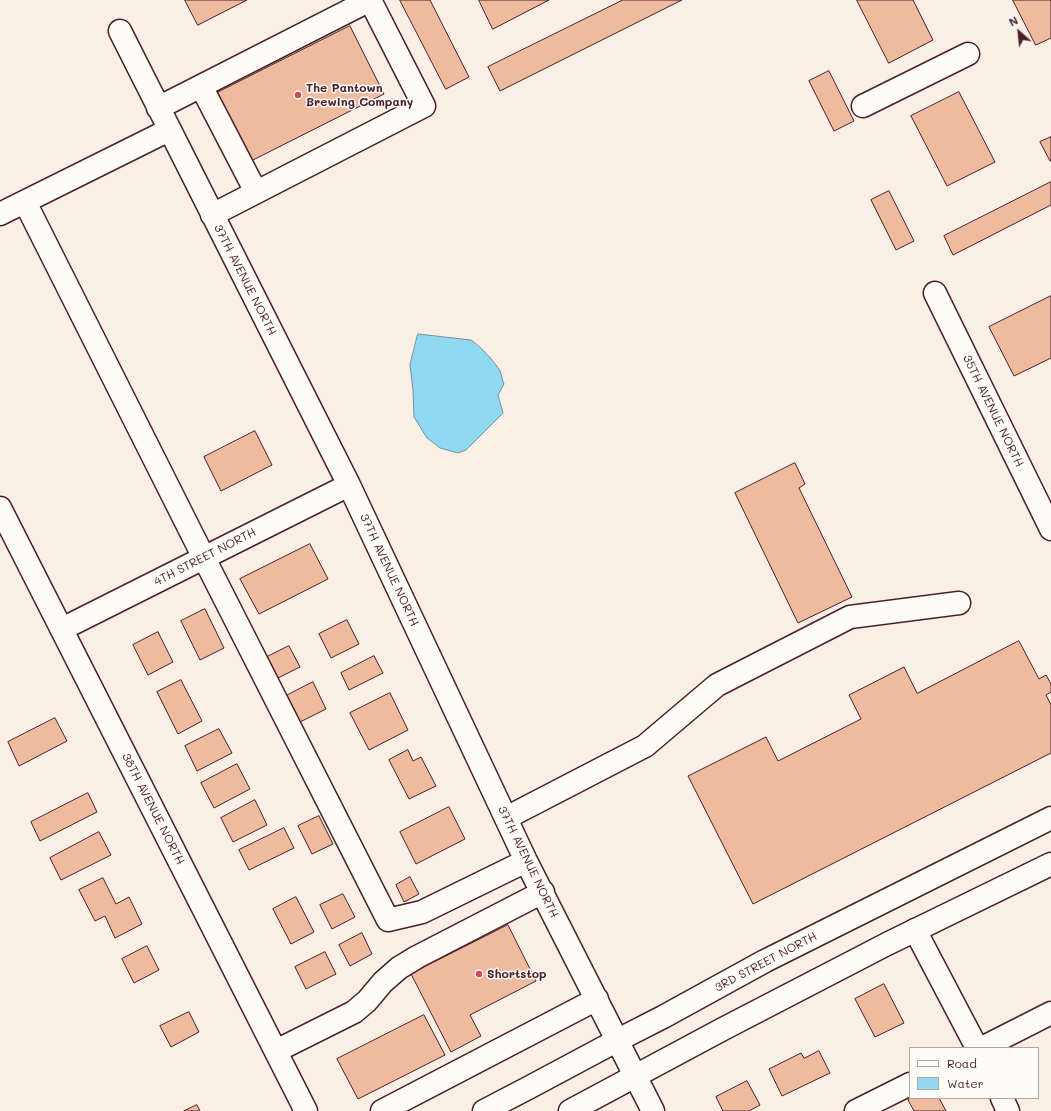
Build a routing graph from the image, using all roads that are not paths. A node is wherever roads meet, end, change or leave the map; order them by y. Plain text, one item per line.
1 (370, 0) edge
2 (120, 31) dead end
3 (968, 54) dead end
4 (202, 86) junction
5 (863, 106) dead end
6 (158, 108) junction
7 (169, 130) junction
8 (256, 192) junction
9 (25, 202) junction
10 (0, 214) edge
11 (212, 215) junction
12 (934, 293) dead end
13 (349, 485) junction
14 (0, 508) edge
15 (1051, 529) edge
16 (204, 558) junction
17 (959, 604) dead end
18 (62, 629) junction
19 (506, 818) junction
20 (1051, 818) edge
21 (526, 861) junction
22 (1051, 864) edge
23 (543, 892) junction
24 (915, 930) junction
25 (597, 998) junction
26 (1051, 1013) edge
27 (618, 1040) junction
28 (976, 1047) edge
29 (984, 1047) edge
30 (276, 1051) junction
31 (636, 1076) junction
32 (909, 1084) edge
33 (1002, 1099) edge
34 (306, 1111) edge
35 (382, 1111) edge
36 (484, 1111) edge
37 (570, 1111) edge
38 (653, 1111) edge
39 (856, 1111) edge
40 (1008, 1111) edge

1 - 4 street
1 - 8 street
2 - 6 street, 37TH AVENUE NORTH
3 - 5 street
4 - 6 street
4 - 8 street
6 - 7 street, 37TH AVENUE NORTH
7 - 9 street
7 - 11 street, 37TH AVENUE NORTH
8 - 11 street
9 - 10 street
9 - 16 street
11 - 13 street, 37TH AVENUE NORTH
12 - 15 street, 35TH AVENUE NORTH
13 - 16 street, 4TH STREET NORTH
13 - 19 street, 37TH AVENUE NORTH
14 - 18 street, 38TH AVENUE NORTH
16 - 18 street, 4TH STREET NORTH
16 - 21 street
17 - 19 street
18 - 30 street, 38TH AVENUE NORTH
19 - 21 street, 37TH AVENUE NORTH
20 - 27 street, 3RD STREET NORTH
21 - 23 street, 37TH AVENUE NORTH
22 - 24 street
23 - 25 street, 37TH AVENUE NORTH
23 - 30 street
24 - 28 street
24 - 31 street
25 - 27 street, 37TH AVENUE NORTH
25 - 35 street
26 - 29 street
27 - 31 street, 37TH AVENUE NORTH
27 - 36 street, 3RD STREET NORTH
30 - 34 street, 38TH AVENUE NORTH
31 - 37 street
31 - 38 street, 37TH AVENUE NORTH
32 - 39 street
33 - 40 street

